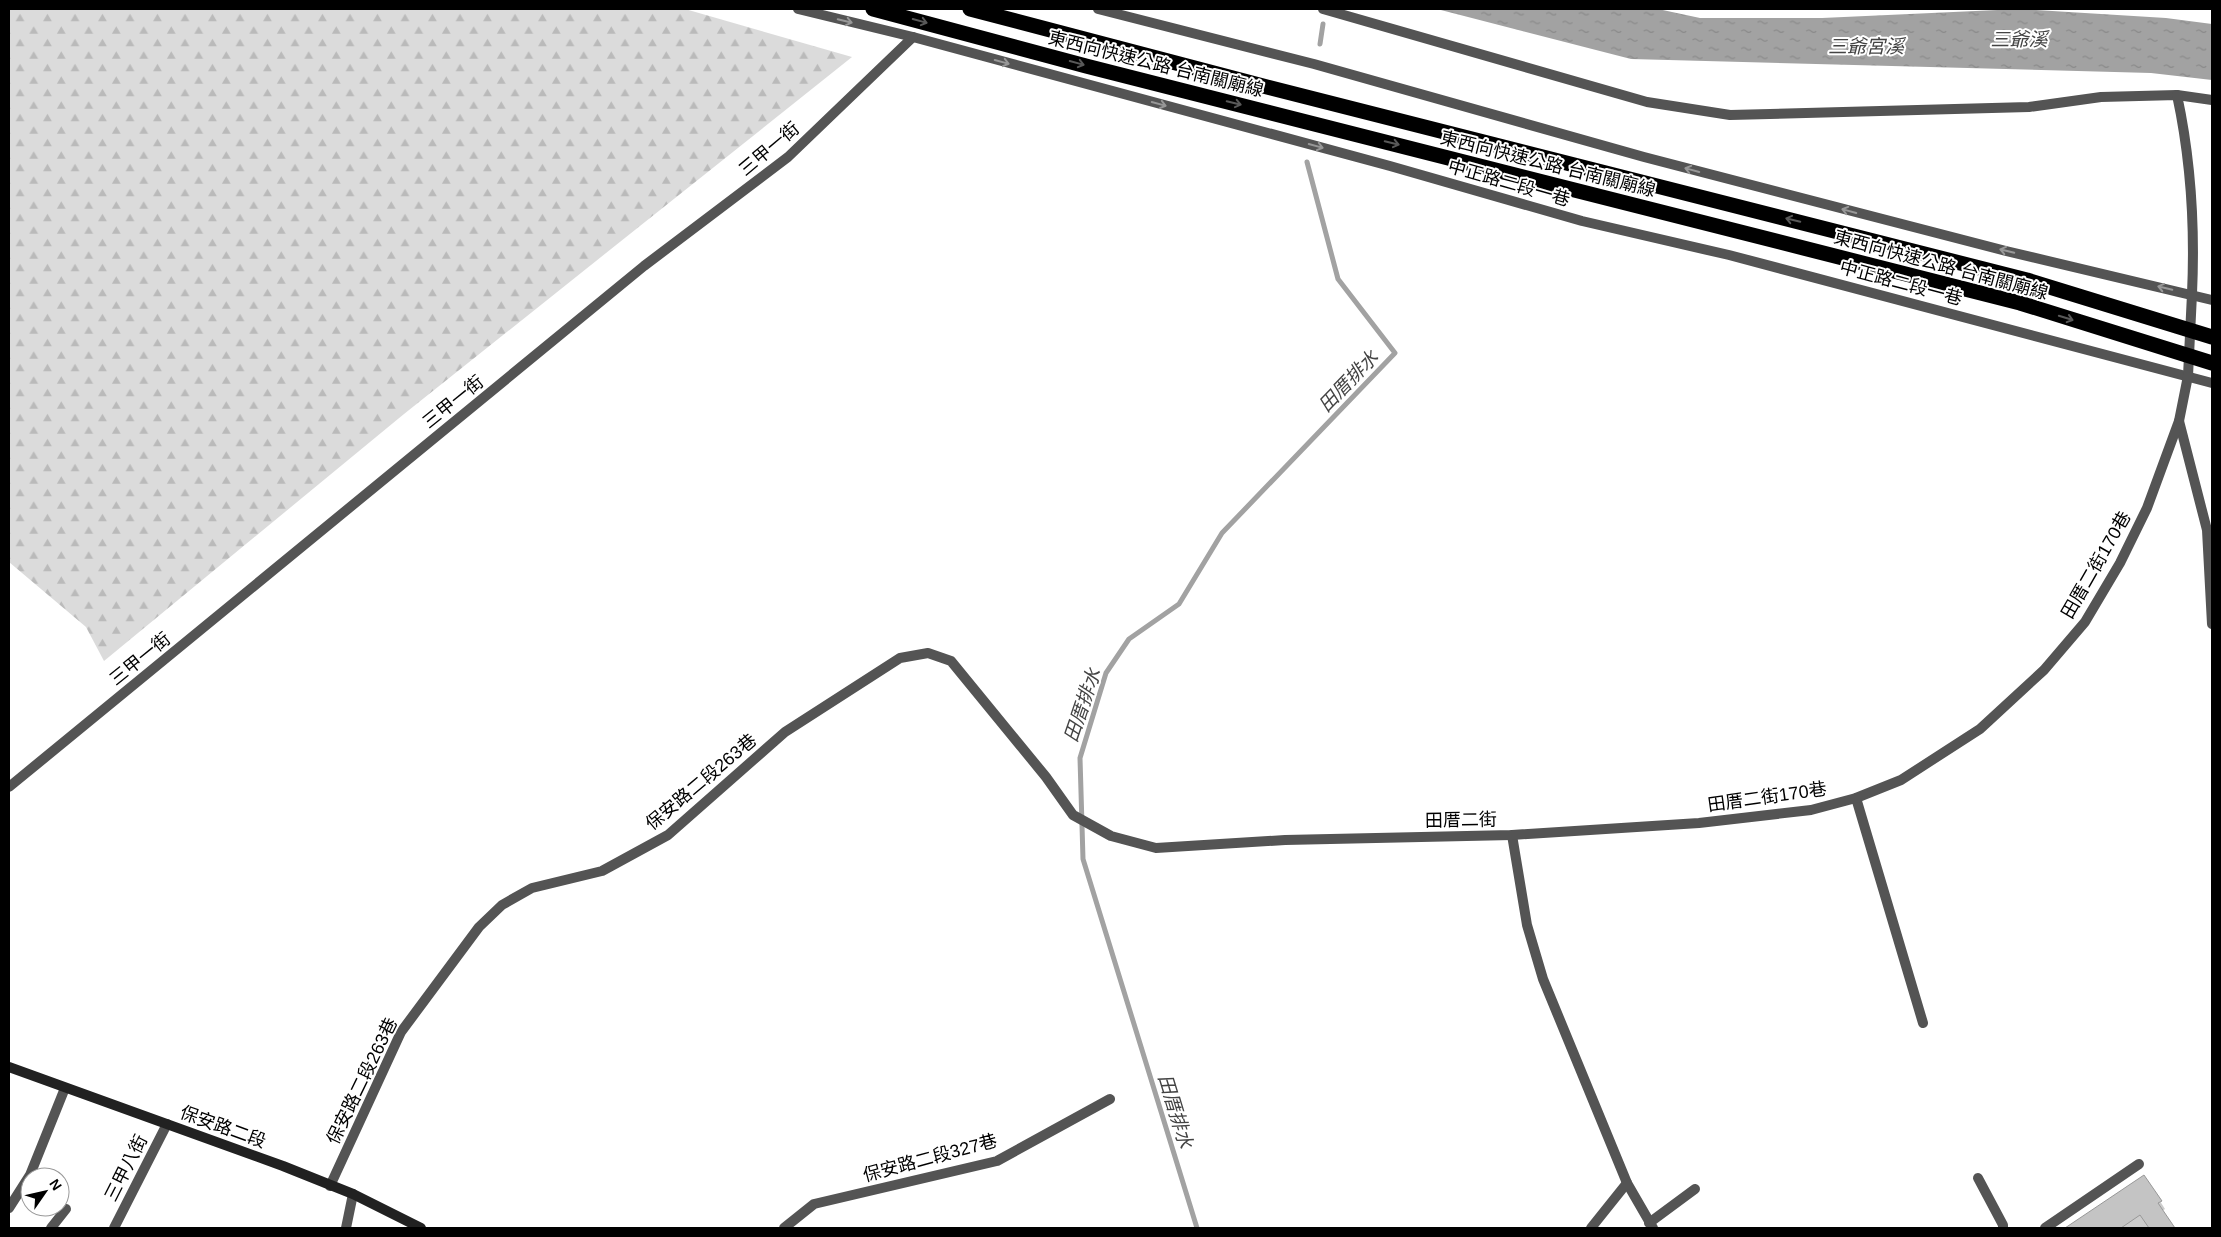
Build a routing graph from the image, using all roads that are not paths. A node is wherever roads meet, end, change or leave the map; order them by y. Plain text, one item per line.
1 (798, 9) edge
2 (873, 9) edge
3 (970, 9) edge
4 (1098, 9) edge
5 (1323, 9) edge
6 (913, 38) junction
7 (2177, 95) junction
8 (2212, 100) edge
9 (2192, 294) junction
10 (2212, 300) edge
11 (2212, 338) edge
12 (2212, 363) edge
13 (2188, 376) junction
14 (2212, 383) edge
15 (2179, 421) junction
16 (2212, 624) edge
17 (9, 787) edge
18 (1856, 798) junction
19 (1074, 815) joint
20 (1512, 835) junction
21 (1923, 1023) dead end
22 (9, 1068) edge
23 (65, 1088) junction
24 (1110, 1099) dead end
25 (167, 1124) junction
26 (2139, 1164) dead end
27 (1978, 1178) dead end
28 (1627, 1183) junction
29 (330, 1186) junction
30 (1695, 1189) dead end
31 (353, 1194) junction
32 (9, 1208) edge
33 (60, 1217) edge
34 (1651, 1226) edge
35 (51, 1228) edge
36 (114, 1228) edge
37 (346, 1228) edge
38 (421, 1228) edge
39 (784, 1228) edge
40 (1591, 1228) edge
41 (2003, 1228) edge
42 (2045, 1228) edge

1 -> 6 street, 中正路二段一巷
2 -> 12 highway, 東西向快速公路 台南關廟線
11 -> 3 highway, 東西向快速公路 台南關廟線
9 -> 4 street
5 - 7 street
6 -> 13 street, 中正路二段一巷
6 - 17 street, 三甲一街
7 - 8 street
7 - 9 street, 田厝二街170巷
9 - 10 street
9 - 13 street, 田厝二街170巷
13 - 14 street, 中正路二段一巷
13 - 15 street, 田厝二街170巷
15 - 16 street
15 - 18 street, 田厝二街170巷
18 - 20 street, 田厝二街170巷
18 - 21 street
19 - 20 street, 田厝二街
19 - 29 street, 保安路二段263巷
20 - 28 street, 田厝二街
22 - 23 street, 保安路二段
23 - 25 street, 保安路二段
23 - 32 street
24 - 39 street, 保安路二段327巷
25 - 29 street, 保安路二段
25 - 36 street, 三甲八街
26 - 42 street
27 - 41 street
28 - 34 street, 田厝二街
28 - 40 street
29 - 31 street, 保安路二段
30 - 34 street
31 - 37 street
31 - 38 street, 保安路二段
33 - 35 street

